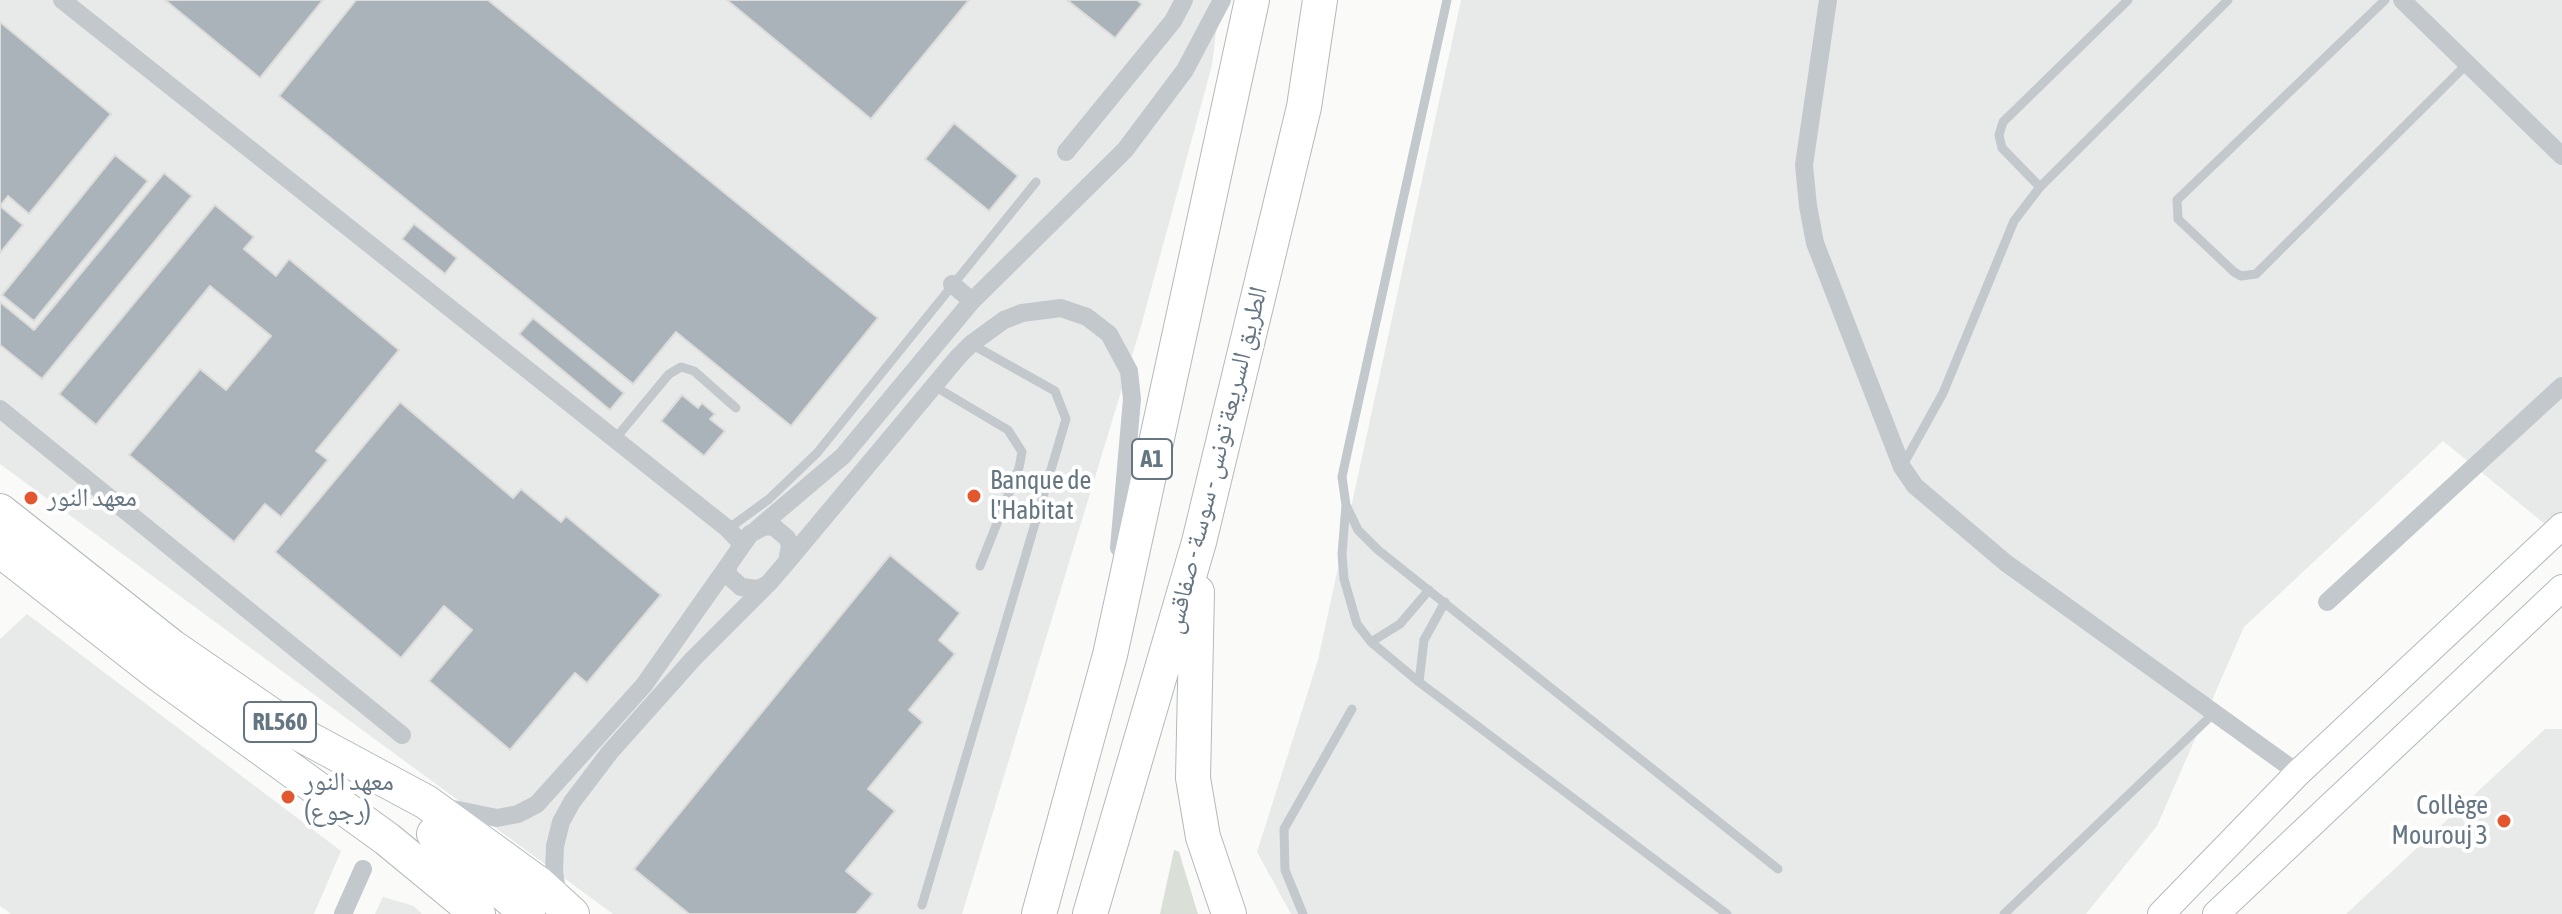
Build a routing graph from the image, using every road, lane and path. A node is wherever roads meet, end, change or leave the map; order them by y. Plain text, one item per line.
1 (62, 0) edge
2 (1184, 0) edge
3 (1222, 0) edge
4 (1252, 0) edge
5 (1320, 0) edge
6 (1447, 0) edge
7 (1828, 0) edge
8 (2128, 0) edge
9 (2228, 0) edge
10 (2385, 0) edge
11 (2402, 0) edge
12 (2466, 65) junction
13 (1066, 152) dead end
14 (2562, 156) edge
15 (1036, 182) dead end
16 (2040, 187) junction
17 (952, 284) junction
18 (972, 301) junction
19 (971, 344) junction
20 (934, 386) junction
21 (2562, 386) edge
22 (736, 408) dead end
23 (0, 409) edge
24 (615, 439) junction
25 (1902, 467) junction
26 (1346, 505) junction
27 (0, 511) edge
28 (2562, 526) edge
29 (728, 529) junction
30 (757, 529) junction
31 (1199, 542) junction
32 (742, 544) junction
33 (0, 550) edge
34 (787, 562) junction
35 (980, 566) dead end
36 (727, 567) junction
37 (768, 584) junction
38 (2562, 588) edge
39 (1429, 590) junction
40 (1445, 602) junction
41 (2327, 602) dead end
42 (1371, 642) junction
43 (1110, 655) junction
44 (1419, 682) junction
45 (1352, 709) dead end
46 (2214, 713) junction
47 (296, 732) junction
48 (402, 735) dead end
49 (2298, 773) junction
50 (426, 802) junction
51 (363, 869) dead end
52 (1778, 869) dead end
53 (922, 905) dead end
54 (553, 910) edge
55 (343, 914) edge
56 (477, 914) edge
57 (1039, 914) edge
58 (1090, 914) edge
59 (1229, 914) edge
60 (1303, 914) edge
61 (1727, 914) edge
62 (2004, 914) edge
63 (2161, 914) edge
64 (2216, 914) edge

1 - 24 street
2 - 13 street
3 - 18 street
4 - 43 highway, A1
5 - 31 highway, الطريق السريعة تونس - سوسة - صفاقس
6 - 26 lane
7 - 25 street
8 - 16 lane
9 - 16 lane
10 - 12 lane
11 - 12 street
12 - 14 street
15 - 17 lane
16 - 25 lane
17 - 18 street
17 - 29 lane
18 - 30 street
19 - 20 street
19 - 43 street
19 - 53 lane
20 - 34 street
20 - 35 lane
21 - 41 street
22 - 24 lane
23 - 48 street
24 - 29 street
25 - 46 street
26 - 39 lane
26 - 42 lane
27 - 47 highway, RL560
28 - 49 main road
29 - 32 street
30 - 32 street
30 - 34 street
31 - 58 highway, الطريق السريعة تونس - سوسة - صفاقس
31 - 59 highway
32 - 36 street
33 - 56 highway, RL560
34 - 37 street
36 - 37 street
36 - 50 street
37 - 54 street
38 - 64 main road
39 - 40 lane
39 - 42 lane
40 - 44 lane
40 - 52 lane
42 - 44 lane
43 - 57 highway, A1
44 - 61 lane
45 - 60 lane
46 - 49 street
46 - 62 lane
47 - 50 highway, RL560
47 - 54 highway
49 - 63 main road
50 - 54 highway, RL560
51 - 55 street

